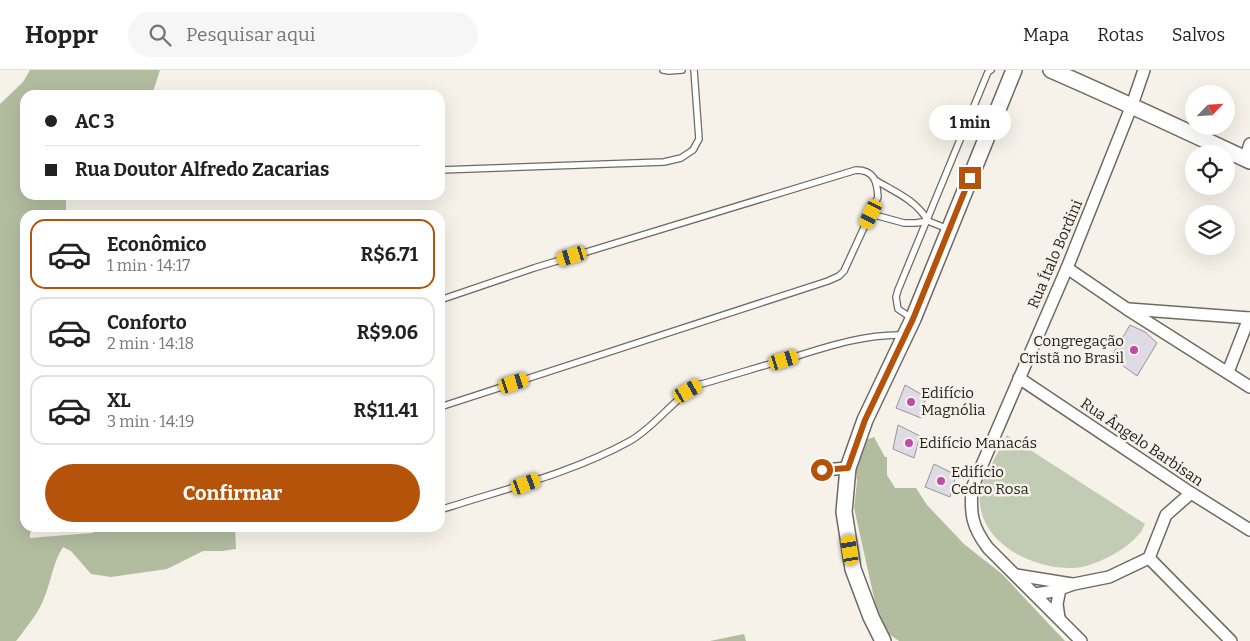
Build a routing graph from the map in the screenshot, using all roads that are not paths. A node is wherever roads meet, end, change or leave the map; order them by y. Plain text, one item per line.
1 (663, 70) edge
2 (682, 70) edge
3 (694, 70) edge
4 (1014, 70) edge
5 (1051, 70) edge
6 (1144, 70) edge
7 (989, 71) edge
8 (1132, 105) junction
9 (1250, 144) edge
10 (1247, 160) edge
11 (445, 170) edge
12 (875, 180) junction
13 (871, 214) junction
14 (928, 221) junction
15 (949, 230) junction
16 (1067, 268) junction
17 (445, 298) edge
18 (1127, 309) junction
19 (1250, 318) edge
20 (913, 319) junction
21 (905, 335) junction
22 (1228, 372) junction
23 (1019, 378) junction
24 (1250, 387) edge
25 (445, 405) edge
26 (848, 468) junction
27 (822, 470) dead end
28 (1191, 493) junction
29 (445, 508) edge
30 (1250, 530) edge
31 (1148, 558) junction
32 (1016, 575) junction
33 (1074, 584) junction
34 (1060, 589) junction
35 (1035, 594) junction
36 (1059, 618) junction
37 (883, 641) edge
38 (1081, 641) edge
39 (1231, 641) edge

1 - 2 lane
3 - 11 lane
4 - 15 street
5 - 8 street
6 - 8 street, Rua Ítalo Bordini
7 - 14 lane
8 - 10 street
8 - 16 street, Rua Ítalo Bordini
9 - 10 street
12 - 13 lane
12 - 14 lane
12 - 17 lane
13 - 14 lane
13 - 25 lane
14 - 15 lane
14 - 20 lane
15 - 20 street
16 - 18 street
16 - 23 street, Rua Ítalo Bordini
18 - 19 street
18 - 22 street
19 - 22 street
20 - 21 street
21 - 26 street
21 - 29 lane
22 - 24 street
23 - 28 street, Rua Ângelo Barbisan
23 - 32 street, Rua Ítalo Bordini
26 - 27 street
26 - 37 street
28 - 30 street, Rua Ângelo Barbisan
28 - 31 street
31 - 33 street
31 - 39 street
32 - 33 street
32 - 35 street, Rua Ítalo Bordini
33 - 34 street
34 - 35 street
34 - 36 street
35 - 36 street, Rua Ítalo Bordini
36 - 38 street, Rua Ítalo Bordini

